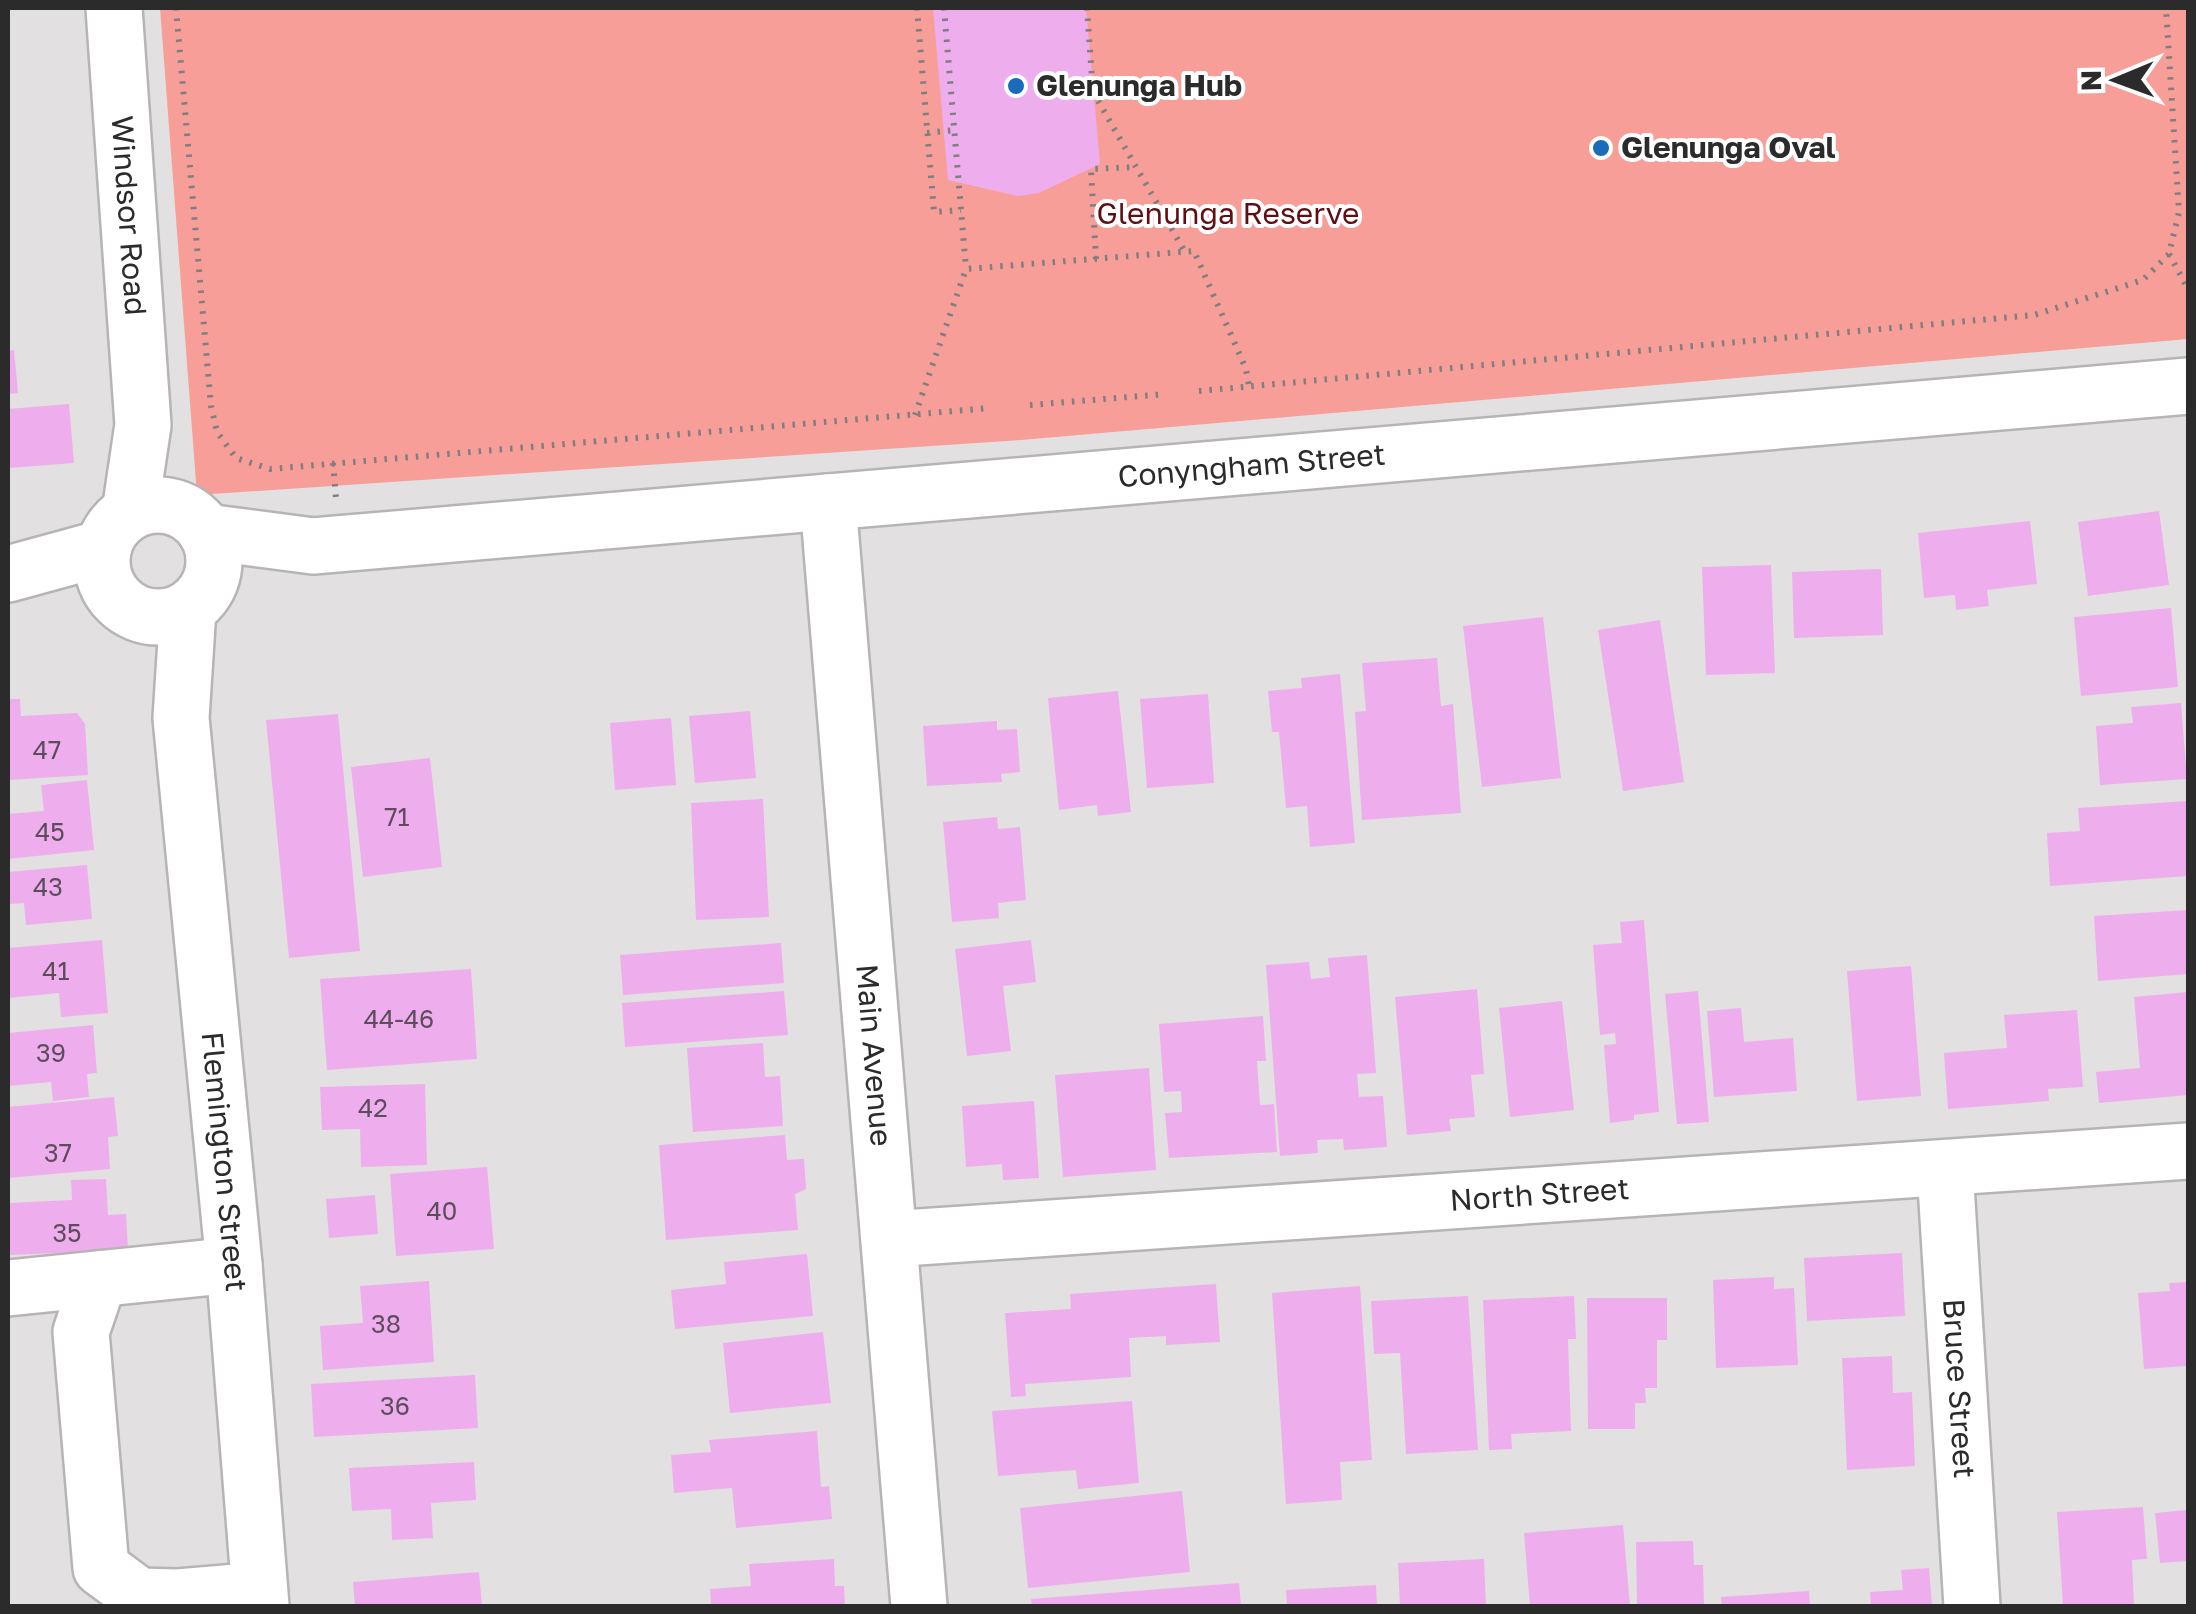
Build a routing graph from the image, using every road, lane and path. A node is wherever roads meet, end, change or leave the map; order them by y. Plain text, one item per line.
1 (114, 8) edge
2 (176, 8) edge
3 (917, 8) edge
4 (944, 8) edge
5 (1087, 8) edge
6 (2166, 8) edge
7 (954, 130) junction
8 (927, 132) junction
9 (1136, 167) junction
10 (961, 210) junction
11 (1186, 252) junction
12 (2169, 254) junction
13 (1096, 259) junction
14 (966, 269) junction
15 (2188, 289) edge
16 (1249, 386) junction
17 (2188, 386) edge
18 (1200, 391) dead end
19 (1166, 394) dead end
20 (1030, 405) dead end
21 (990, 408) dead end
22 (915, 415) junction
23 (333, 463) junction
24 (828, 502) junction
25 (324, 525) junction
26 (158, 561) junction
27 (12, 574) edge
28 (2188, 1150) edge
29 (1945, 1169) junction
30 (889, 1239) junction
31 (234, 1265) junction
32 (98, 1279) junction
33 (8, 1288) edge
34 (260, 1598) edge
35 (919, 1606) edge
36 (1972, 1606) edge

1 - 26 street, Windsor Road
2 - 23 path
3 - 8 path
4 - 7 path
5 - 9 path
6 - 12 path
7 - 8 path
7 - 10 path
8 - 10 path
9 - 11 path
9 - 13 path
10 - 14 path
11 - 13 path
11 - 16 path
12 - 15 path
12 - 16 path
13 - 14 path
14 - 22 path
16 - 18 path
17 - 24 street, Conyngham Street
19 - 20 path
21 - 22 path
22 - 23 path
23 - 25 path
24 - 25 street, Conyngham Street
24 - 30 street, Main Avenue
25 - 26 street, Conyngham Street
26 - 27 street, Conyngham Street
26 - 31 street, Flemington Street
28 - 29 street, North Street
29 - 30 street, North Street
29 - 36 street, Bruce Street
30 - 35 street, Main Avenue
31 - 32 street
31 - 34 street, Flemington Street
32 - 33 street
32 - 34 street

